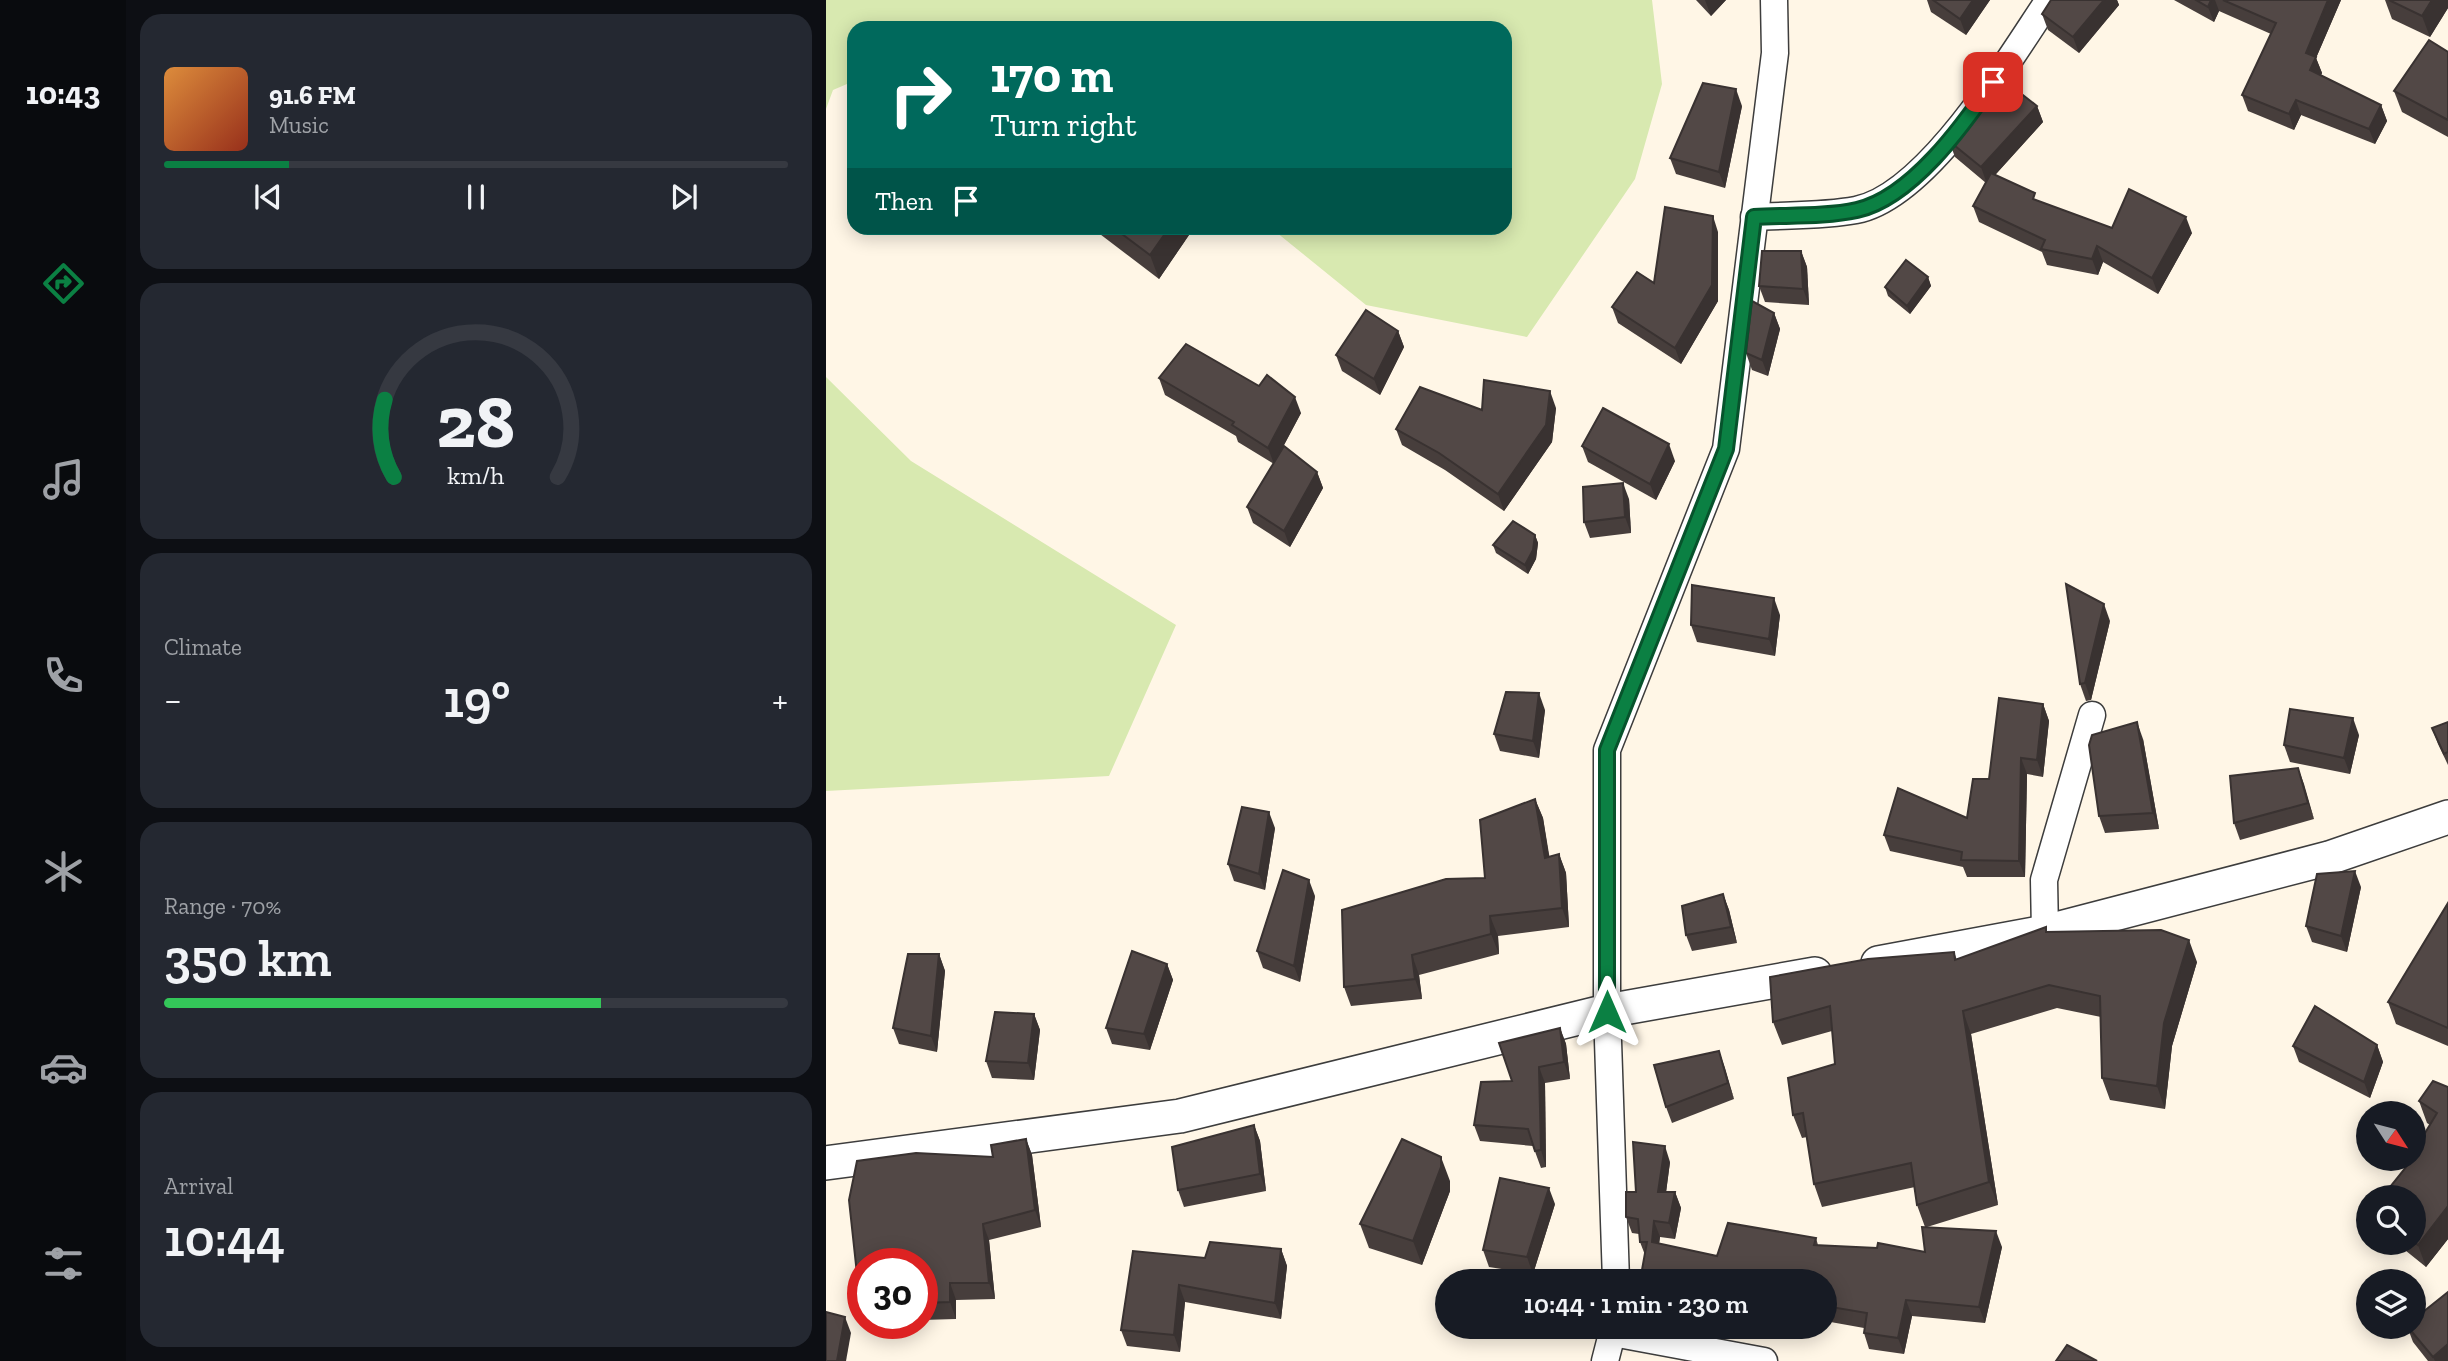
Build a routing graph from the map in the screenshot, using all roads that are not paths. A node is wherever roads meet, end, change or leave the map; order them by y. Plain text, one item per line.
1 (1774, 0) edge
2 (2049, 0) edge
3 (1754, 217) junction
4 (2092, 715) dead end
5 (2448, 817) edge
6 (2045, 932) junction
7 (1607, 1012) junction
8 (826, 1163) edge
9 (1616, 1269) edge
10 (1611, 1339) edge
11 (1658, 1339) edge
12 (1605, 1361) edge
13 (1764, 1361) edge

1 - 3 street
2 - 3 street
3 - 7 street
4 - 6 street
5 - 6 street
6 - 7 street
7 - 8 street
7 - 9 street
10 - 12 street
11 - 13 street

